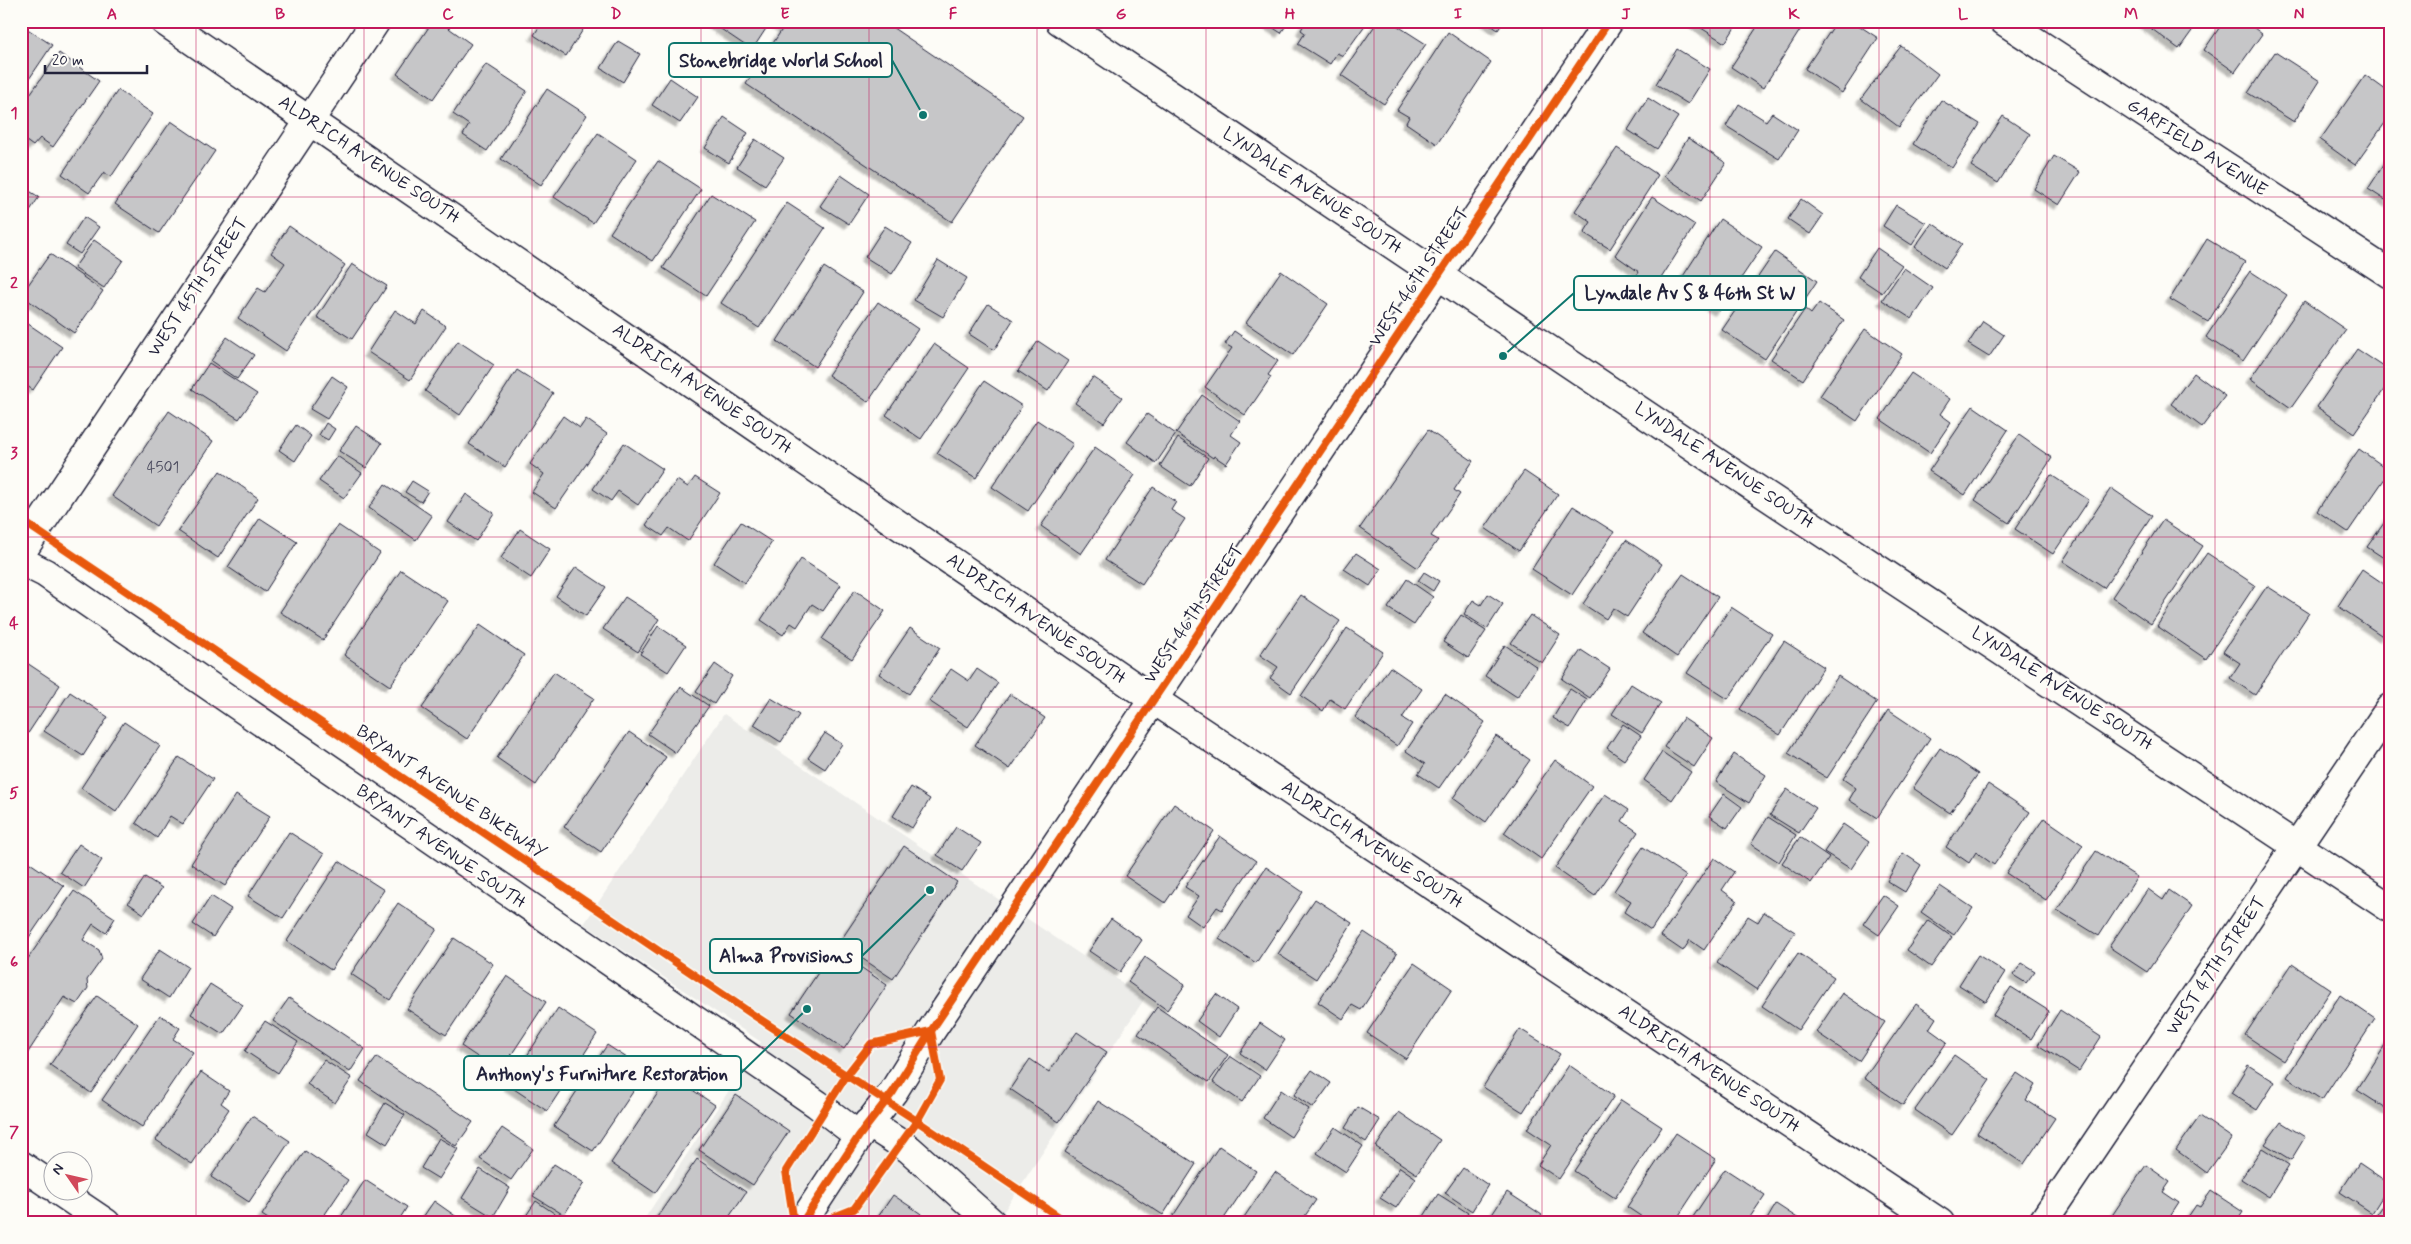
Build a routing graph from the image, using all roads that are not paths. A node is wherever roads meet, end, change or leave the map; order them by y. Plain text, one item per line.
1 (164, 21) edge
2 (376, 21) edge
3 (1060, 21) edge
4 (1609, 21) edge
5 (2004, 21) edge
6 (310, 119) junction
7 (2390, 274) edge
8 (1438, 275) junction
9 (21, 553) edge
10 (21, 560) edge
11 (1154, 700) junction
12 (2390, 708) edge
13 (2297, 846) junction
14 (2390, 908) edge
15 (864, 1129) junction
16 (21, 1165) edge
17 (42, 1179) edge
18 (75, 1202) edge
19 (106, 1223) edge
20 (802, 1223) edge
21 (992, 1223) edge
22 (1940, 1223) edge
23 (2042, 1223) edge

1 - 6 street, ALDRICH AVENUE SOUTH
2 - 6 street, WEST 45TH STREET
3 - 8 street, LYNDALE AVENUE SOUTH
4 - 8 street, WEST 46TH STREET
5 - 7 street, GARFIELD AVENUE
6 - 9 street, WEST 45TH STREET
6 - 11 street, ALDRICH AVENUE SOUTH
8 - 11 street, WEST 46TH STREET
8 - 13 street, LYNDALE AVENUE SOUTH
10 - 15 street, BRYANT AVENUE SOUTH
11 - 15 street, WEST 46TH STREET
11 - 22 street, ALDRICH AVENUE SOUTH
12 - 13 street, WEST 47TH STREET
13 - 14 street, LYNDALE AVENUE SOUTH
13 - 23 street, WEST 47TH STREET
15 - 20 street, WEST 46TH STREET
15 - 21 street, BRYANT AVENUE SOUTH
16 - 17 street
18 - 19 street

